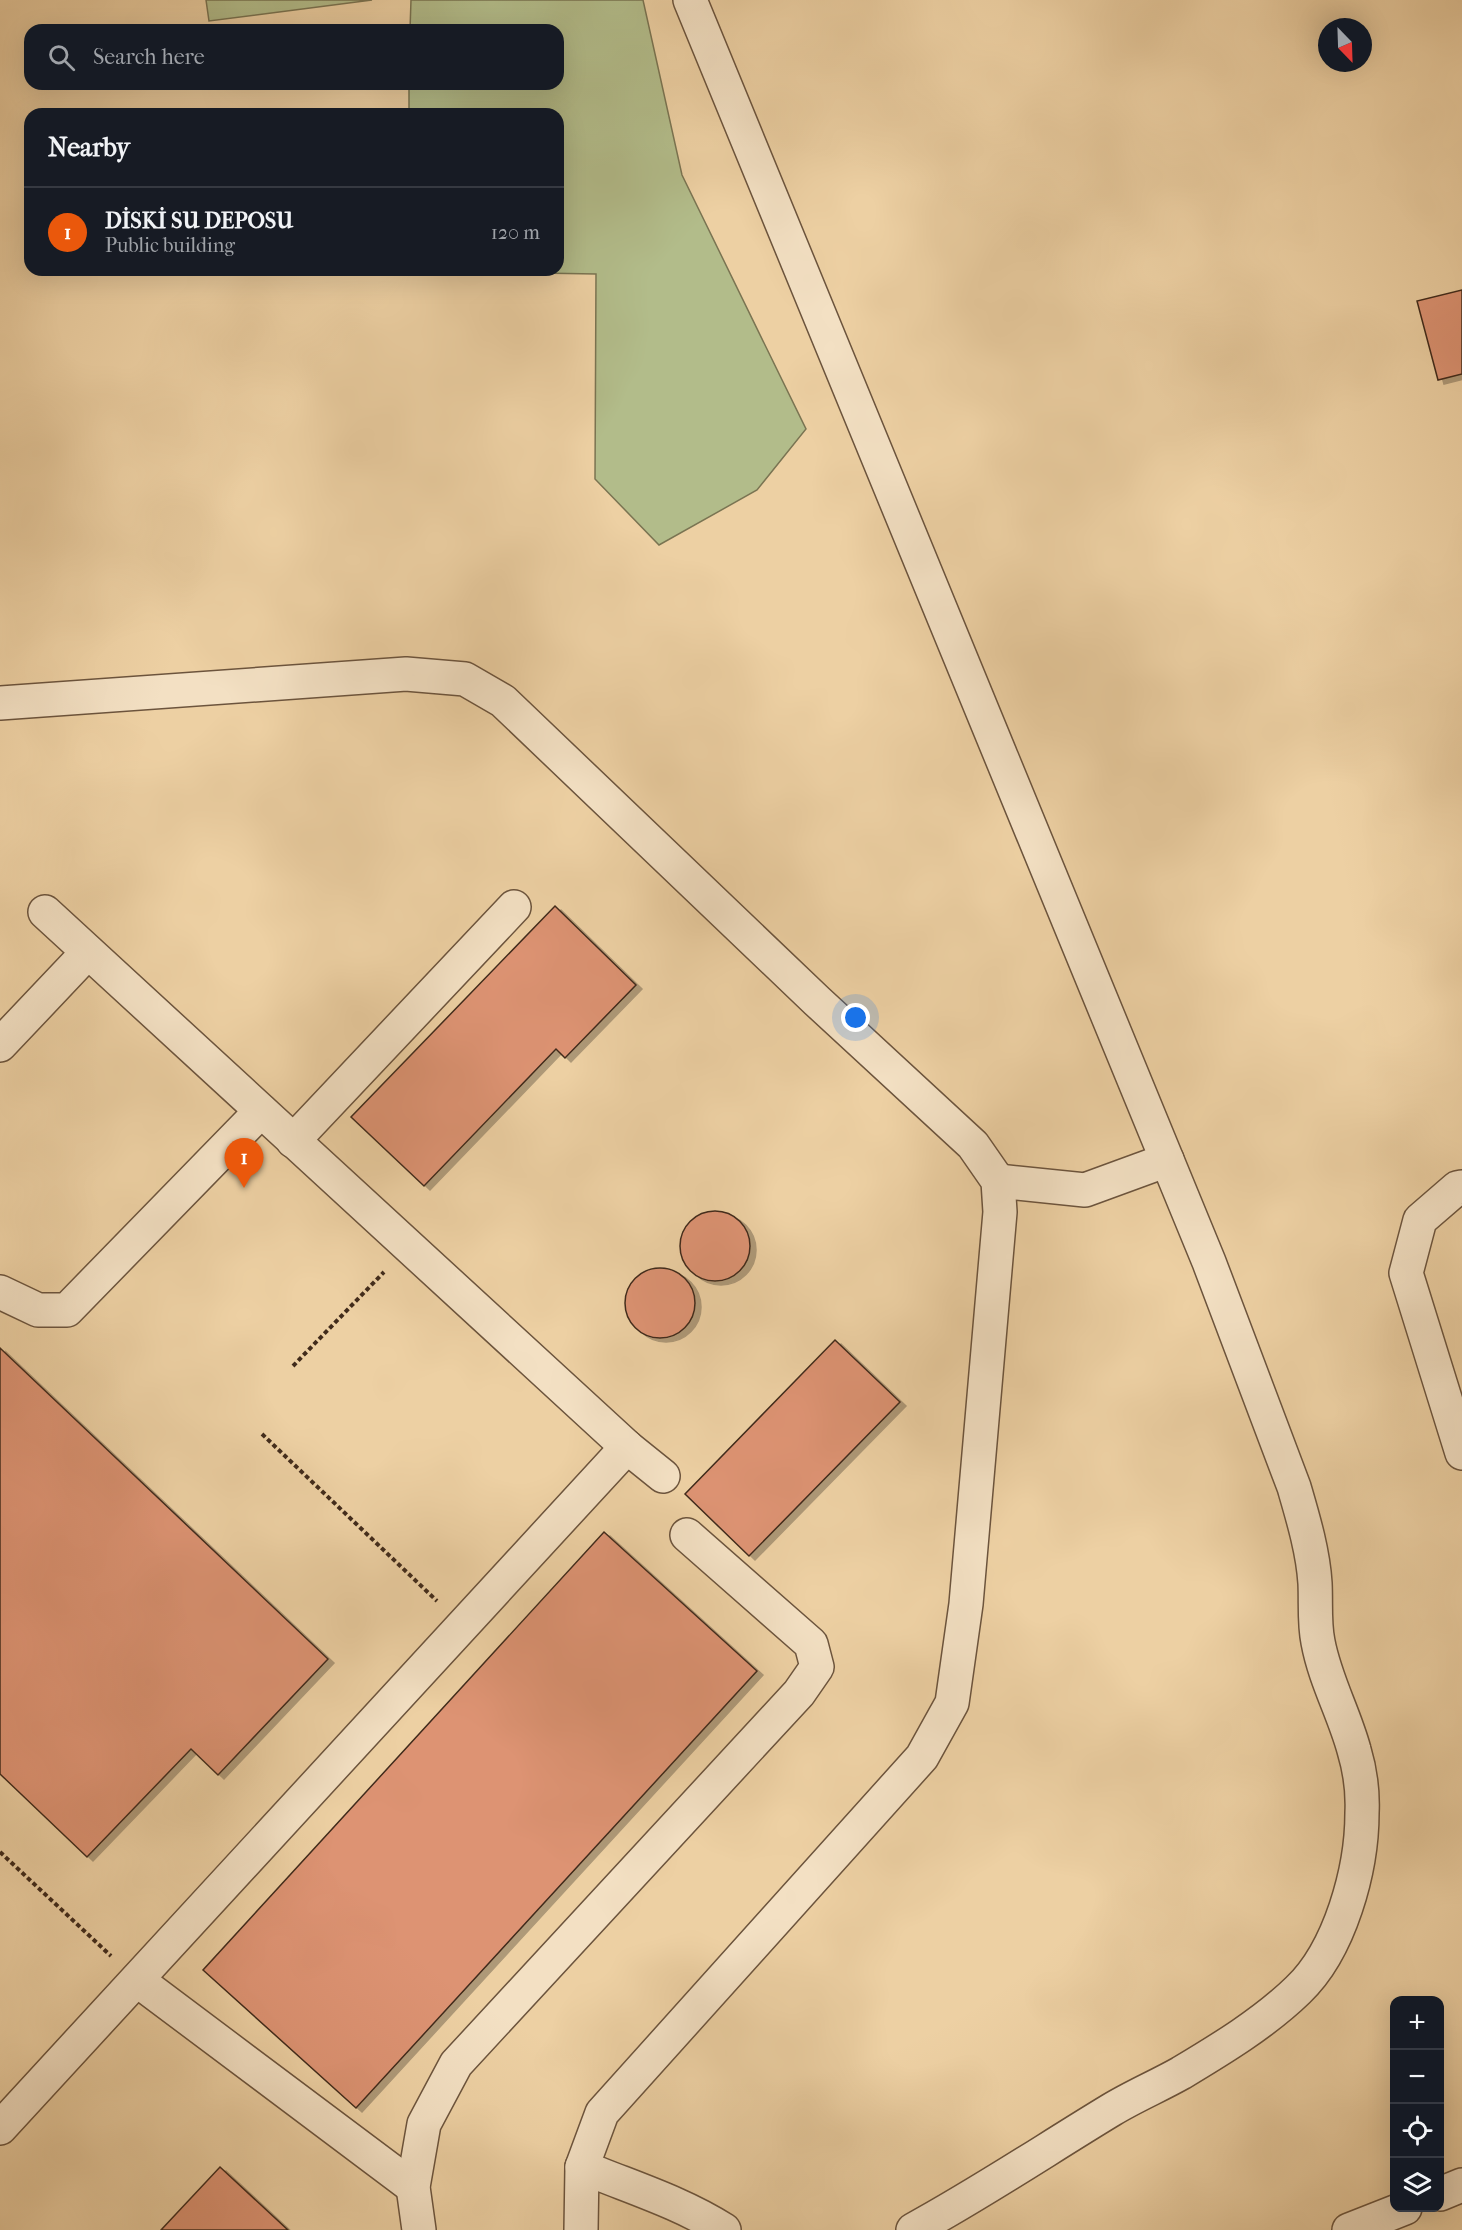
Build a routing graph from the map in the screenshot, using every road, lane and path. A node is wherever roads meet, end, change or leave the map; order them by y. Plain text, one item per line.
1 (690, 0) edge
2 (0, 703) edge
3 (514, 907) dead end
4 (45, 912) dead end
5 (88, 952) junction
6 (0, 1045) edge
7 (261, 1111) junction
8 (293, 1141) junction
9 (1167, 1160) junction
10 (998, 1181) junction
11 (1462, 1187) edge
12 (408, 1247) junction
13 (0, 1292) edge
14 (293, 1366) dead end
15 (262, 1434) dead end
16 (627, 1447) junction
17 (1462, 1453) edge
18 (663, 1476) dead end
19 (687, 1535) dead end
20 (462, 1626) junction
21 (0, 1852) edge
22 (137, 1980) junction
23 (0, 2128) edge
24 (582, 2167) junction
25 (1462, 2185) edge
26 (413, 2187) junction
27 (1444, 2192) edge
28 (1395, 2212) edge
29 (419, 2230) edge
30 (581, 2230) edge
31 (724, 2230) edge
32 (913, 2230) edge
33 (1349, 2230) edge

1 - 9 lane
2 - 10 lane
3 - 8 lane
4 - 5 lane
5 - 6 lane
5 - 7 lane
7 - 8 lane
7 - 13 lane
8 - 12 lane
9 - 10 lane
9 - 32 lane
10 - 24 lane
11 - 17 lane
12 - 14 path
12 - 16 lane
15 - 20 path
16 - 18 lane
16 - 20 lane
19 - 26 lane
20 - 22 lane
21 - 22 path
22 - 23 lane
22 - 26 lane
24 - 30 lane
24 - 31 lane
25 - 27 lane
26 - 29 lane
28 - 33 lane

